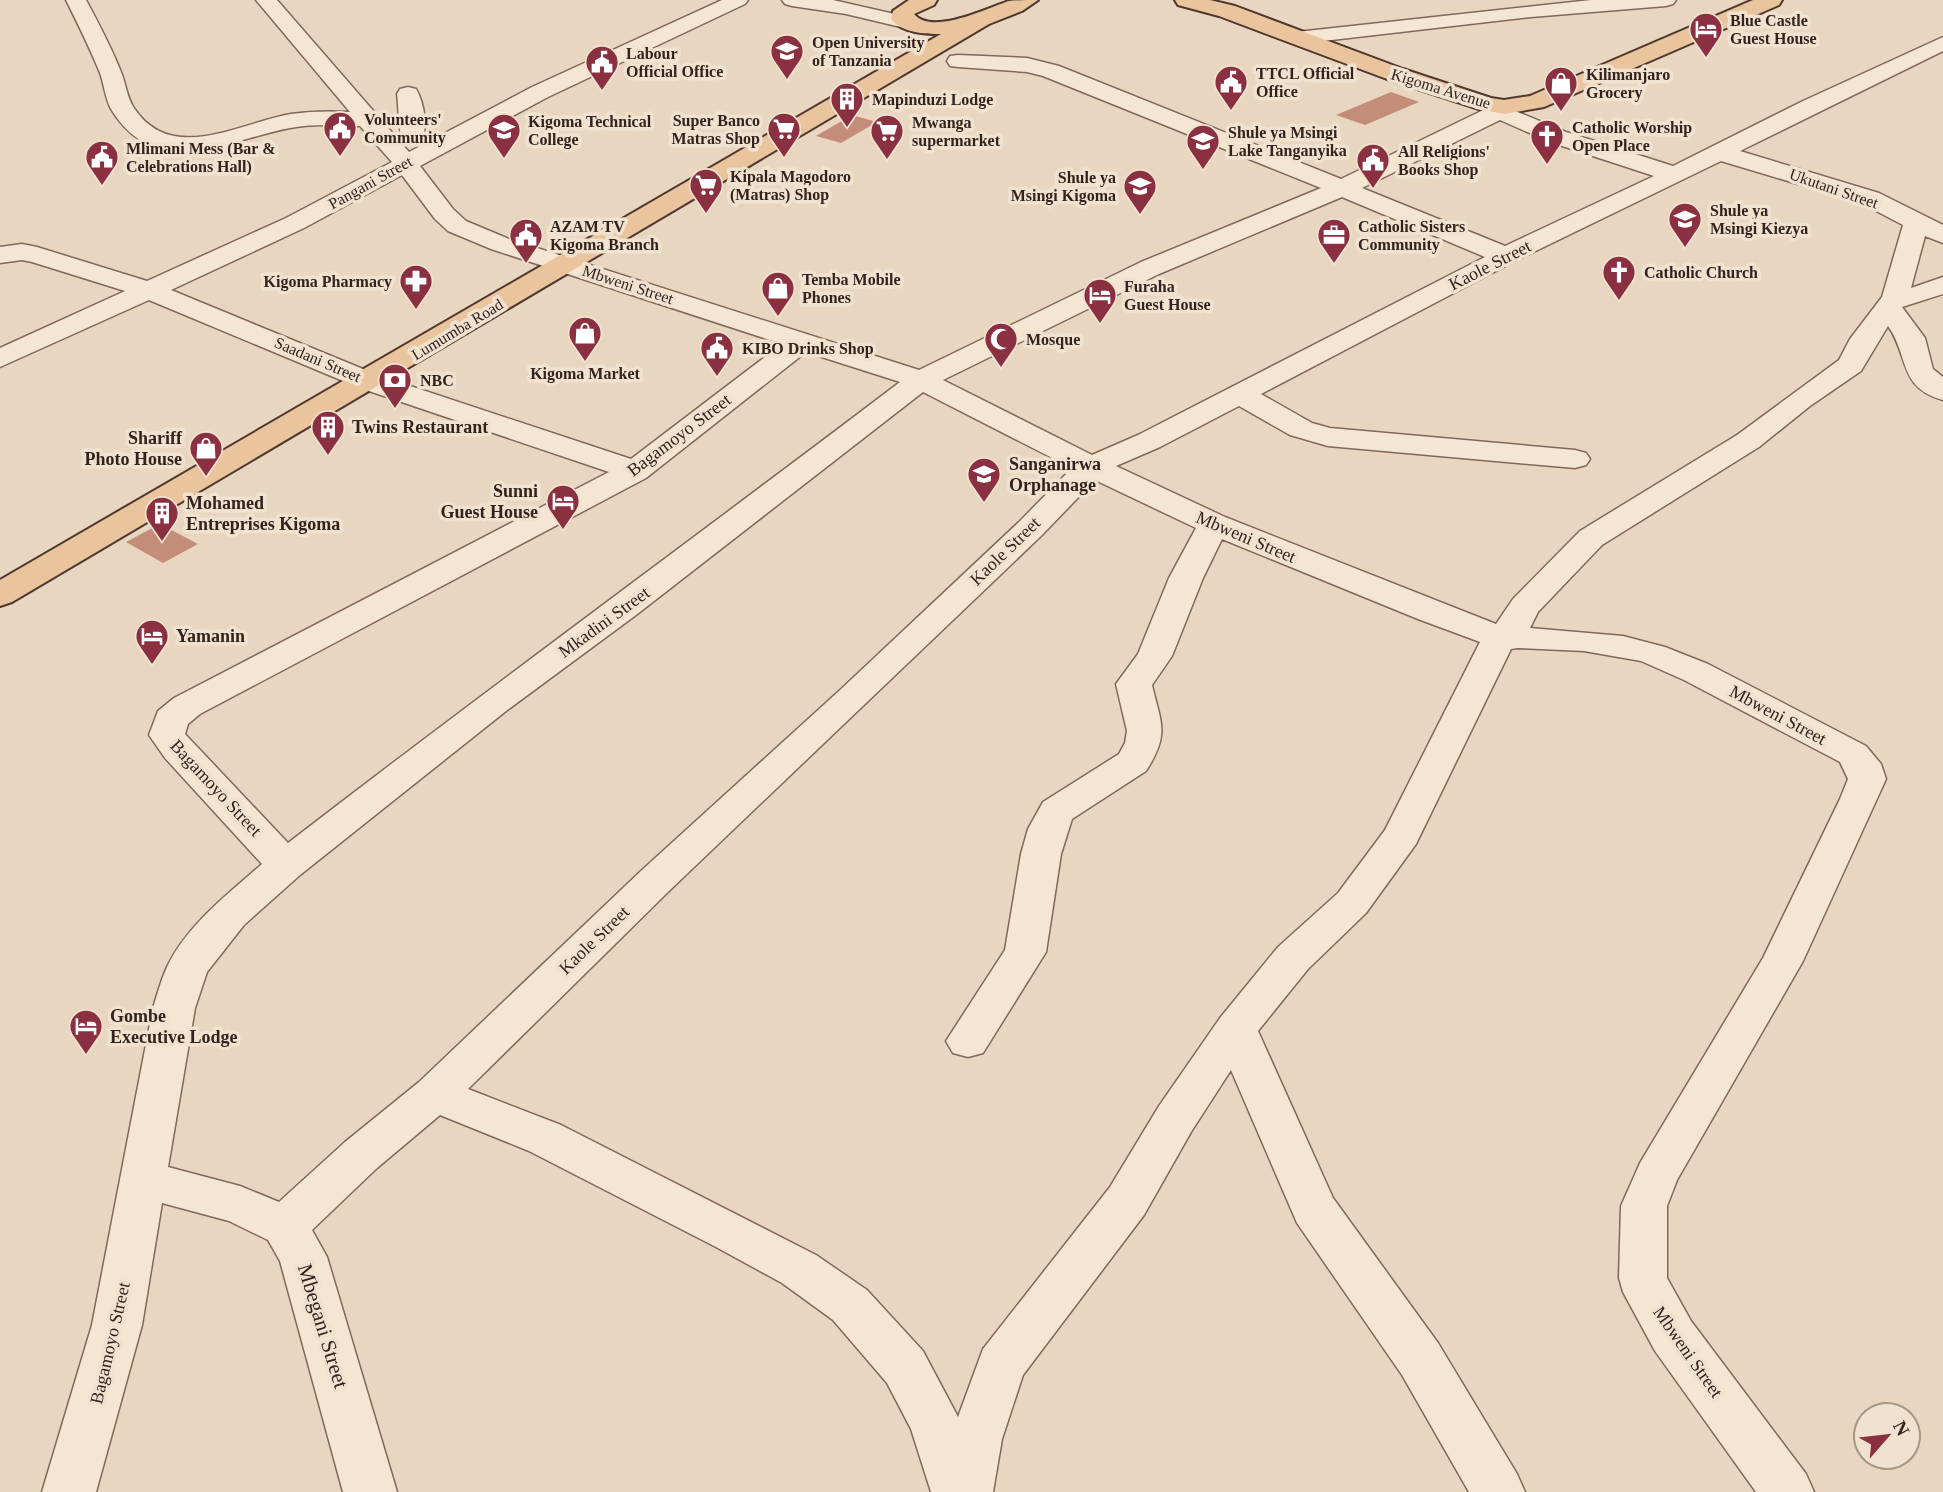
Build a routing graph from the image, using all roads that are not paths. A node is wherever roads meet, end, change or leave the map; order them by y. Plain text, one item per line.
1 (76, 0) edge
2 (266, 0) edge
3 (738, 0) edge
4 (792, 0) edge
5 (924, 0) edge
6 (1027, 0) edge
7 (1186, 0) edge
8 (1665, 0) edge
9 (1771, 0) edge
10 (846, 8) junction
11 (986, 18) junction
12 (905, 22) junction
13 (1297, 38) junction
14 (1943, 43) edge
15 (912, 59) junction
16 (958, 61) dead end
17 (408, 94) dead end
18 (479, 102) dead end
19 (1502, 109) junction
20 (370, 120) junction
21 (403, 149) junction
22 (1721, 153) junction
23 (1675, 175) junction
24 (1342, 188) junction
25 (1916, 223) junction
26 (0, 235) edge
27 (1943, 235) edge
28 (0, 255) edge
29 (1506, 256) junction
30 (55, 260) junction
31 (567, 265) junction
32 (1943, 285) edge
33 (148, 290) junction
34 (1892, 303) junction
35 (803, 342) junction
36 (0, 359) edge
37 (922, 380) junction
38 (370, 382) junction
39 (1943, 391) edge
40 (1240, 394) junction
41 (1575, 459) dead end
42 (1091, 466) junction
43 (635, 471) junction
44 (1214, 524) junction
45 (0, 596) edge
46 (1507, 638) junction
47 (286, 865) junction
48 (1235, 1029) junction
49 (968, 1041) dead end
50 (435, 1094) junction
51 (144, 1179) junction
52 (285, 1226) junction
53 (69, 1492) edge
54 (370, 1492) edge
55 (958, 1492) edge
56 (966, 1492) edge
57 (1499, 1492) edge
58 (1787, 1492) edge

1 - 20 street
2 - 20 street, Mbweni Street
3 - 21 street, Pangani Street
4 - 10 street
5 - 10 street
5 - 12 main road
6 - 11 main road
7 - 13 main road, Kigoma Avenue
8 - 13 street
9 - 19 main road, Kigoma Avenue
10 - 12 street
11 - 12 main road
11 - 15 main road, Lumumba Road
12 - 15 main road
13 - 19 main road, Kigoma Avenue
14 - 22 street, Kaole Street
15 - 31 main road, Lumumba Road
16 - 24 street
17 - 21 street
18 - 21 street
19 - 23 street
19 - 24 street
20 - 21 street, Mbweni Street
21 - 31 street, Mbweni Street
21 - 33 street, Pangani Street
22 - 23 street, Kaole Street
22 - 25 street, Ukutani Street
23 - 29 street, Kaole Street
24 - 29 street
24 - 37 street
25 - 27 street, Ukutani Street
25 - 34 street
26 - 30 street
28 - 30 street, Saadani Street
29 - 40 street, Kaole Street
30 - 33 street, Saadani Street
31 - 35 street, Mbweni Street
31 - 38 main road, Lumumba Road
32 - 34 street
33 - 36 street, Pangani Street
33 - 38 street, Saadani Street
34 - 39 street
34 - 46 street
35 - 37 street, Mbweni Street
35 - 43 street, Bagamoyo Street
37 - 42 street, Mbweni Street
37 - 47 street, Mkadini Street
38 - 43 street, Saadani Street
38 - 45 main road, Lumumba Road
40 - 41 street
40 - 42 street, Kaole Street
42 - 44 street, Mbweni Street
42 - 50 street, Kaole Street
43 - 47 street, Bagamoyo Street
44 - 46 street, Mbweni Street
44 - 49 street
46 - 48 street
46 - 58 street, Mbweni Street
47 - 51 street, Bagamoyo Street
48 - 56 street
48 - 57 street
50 - 52 street, Kaole Street
50 - 55 street
51 - 52 street
51 - 53 street, Bagamoyo Street
52 - 54 street, Mbegani Street

